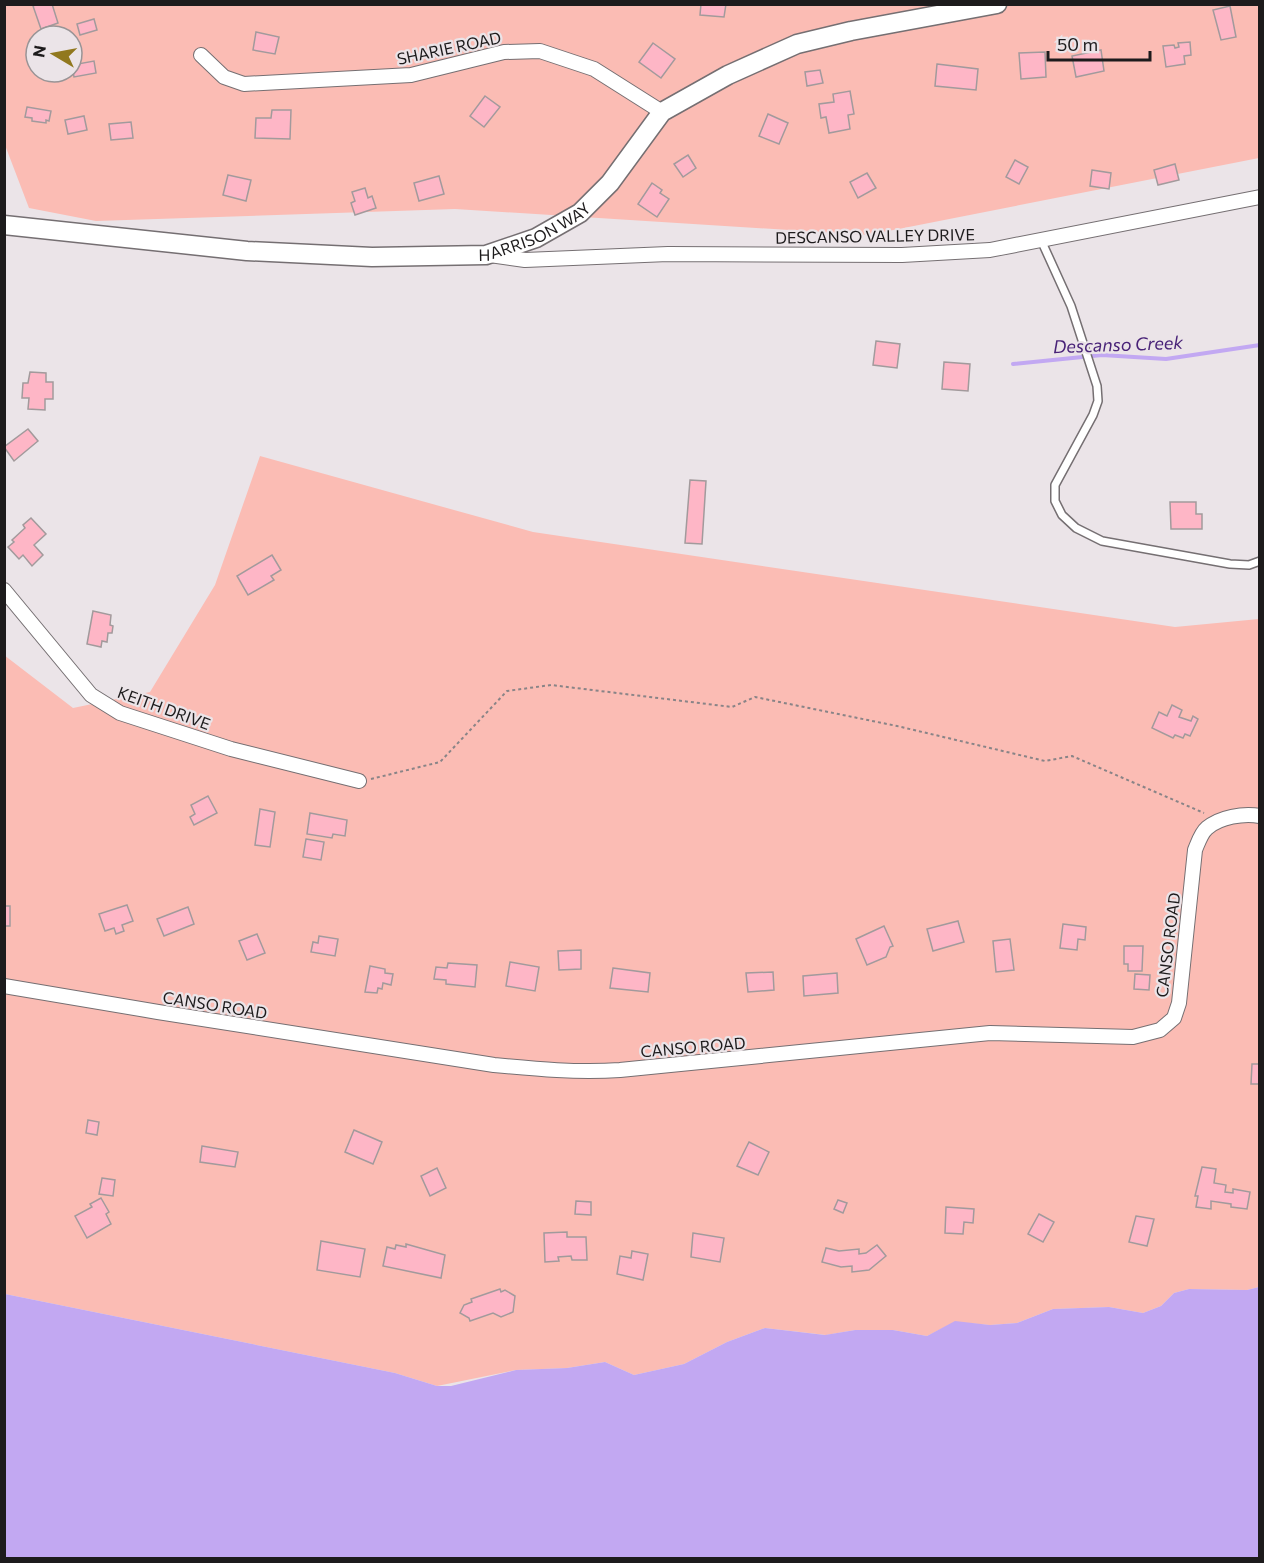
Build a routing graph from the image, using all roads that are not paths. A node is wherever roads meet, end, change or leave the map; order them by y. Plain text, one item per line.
1 (997, 4) edge
2 (201, 55) dead end
3 (663, 112) junction
4 (1260, 197) edge
5 (4, 225) edge
6 (1041, 240) junction
7 (486, 255) junction
8 (1260, 561) edge
9 (4, 590) edge
10 (359, 781) road end
11 (1260, 816) edge
12 (4, 986) edge

1 - 3 street, HARRISON WAY
2 - 3 street, SHARIE ROAD
3 - 7 street, HARRISON WAY
4 - 6 street, DESCANSO VALLEY DRIVE
5 - 7 street, HARRISON WAY
6 - 7 street, DESCANSO VALLEY DRIVE
6 - 8 lane
9 - 10 street, KEITH DRIVE
11 - 12 street, CANSO ROAD

